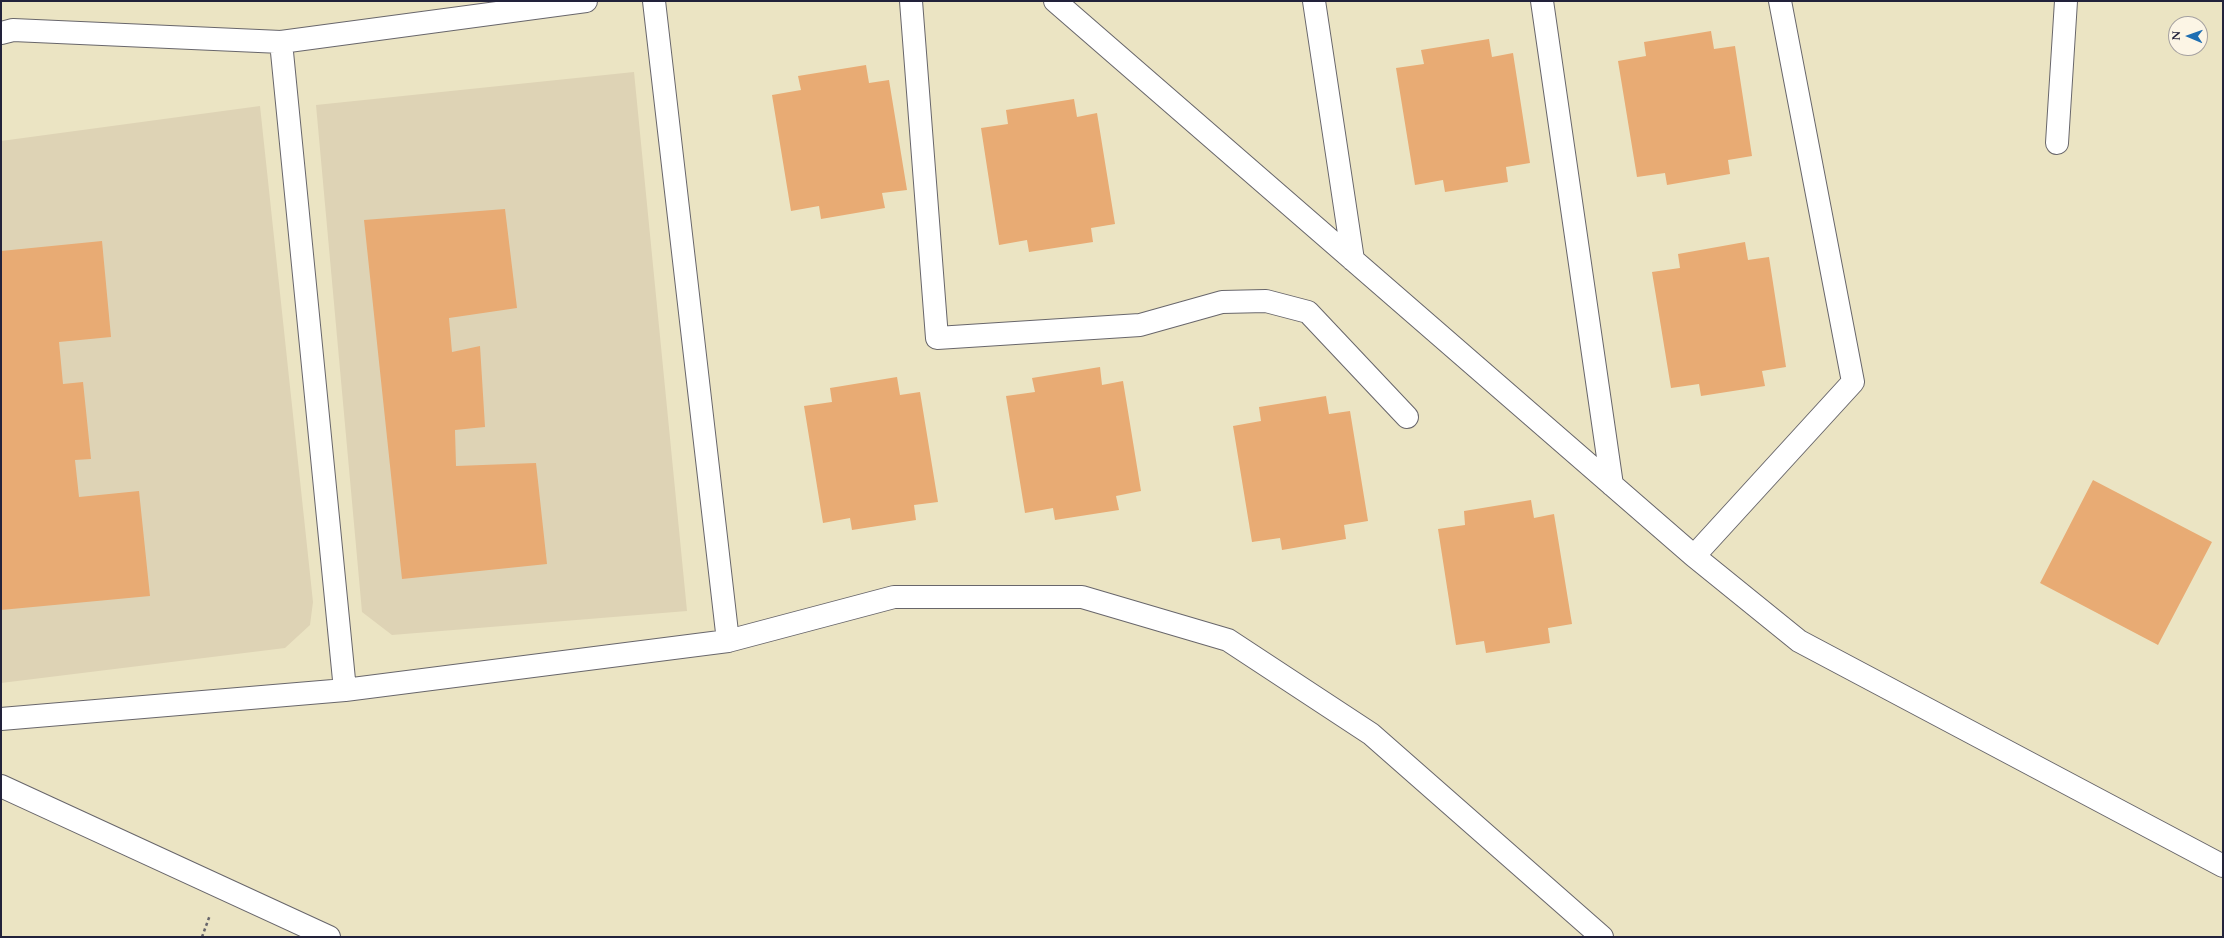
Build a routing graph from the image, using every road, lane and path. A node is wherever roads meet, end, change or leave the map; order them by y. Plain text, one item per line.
1 (586, 1) edge
2 (654, 1) edge
3 (911, 1) edge
4 (1055, 1) edge
5 (1314, 1) edge
6 (1542, 1) edge
7 (1780, 1) edge
8 (2066, 1) edge
9 (1, 33) edge
10 (281, 42) junction
11 (2057, 143) dead end
12 (1353, 260) junction
13 (1407, 418) dead end
14 (1612, 485) junction
15 (1694, 556) junction
16 (728, 641) junction
17 (345, 690) junction
18 (1, 719) edge
19 (1, 786) edge
20 (2223, 866) edge
21 (329, 937) edge
22 (1602, 937) edge

1 - 10 street
2 - 16 street
3 - 13 street
4 - 12 street
5 - 12 street
6 - 14 street
7 - 15 street
8 - 11 street
9 - 10 street
10 - 17 street
12 - 14 street
14 - 15 street
15 - 20 street
16 - 17 street
16 - 22 street
17 - 18 street
19 - 21 street

